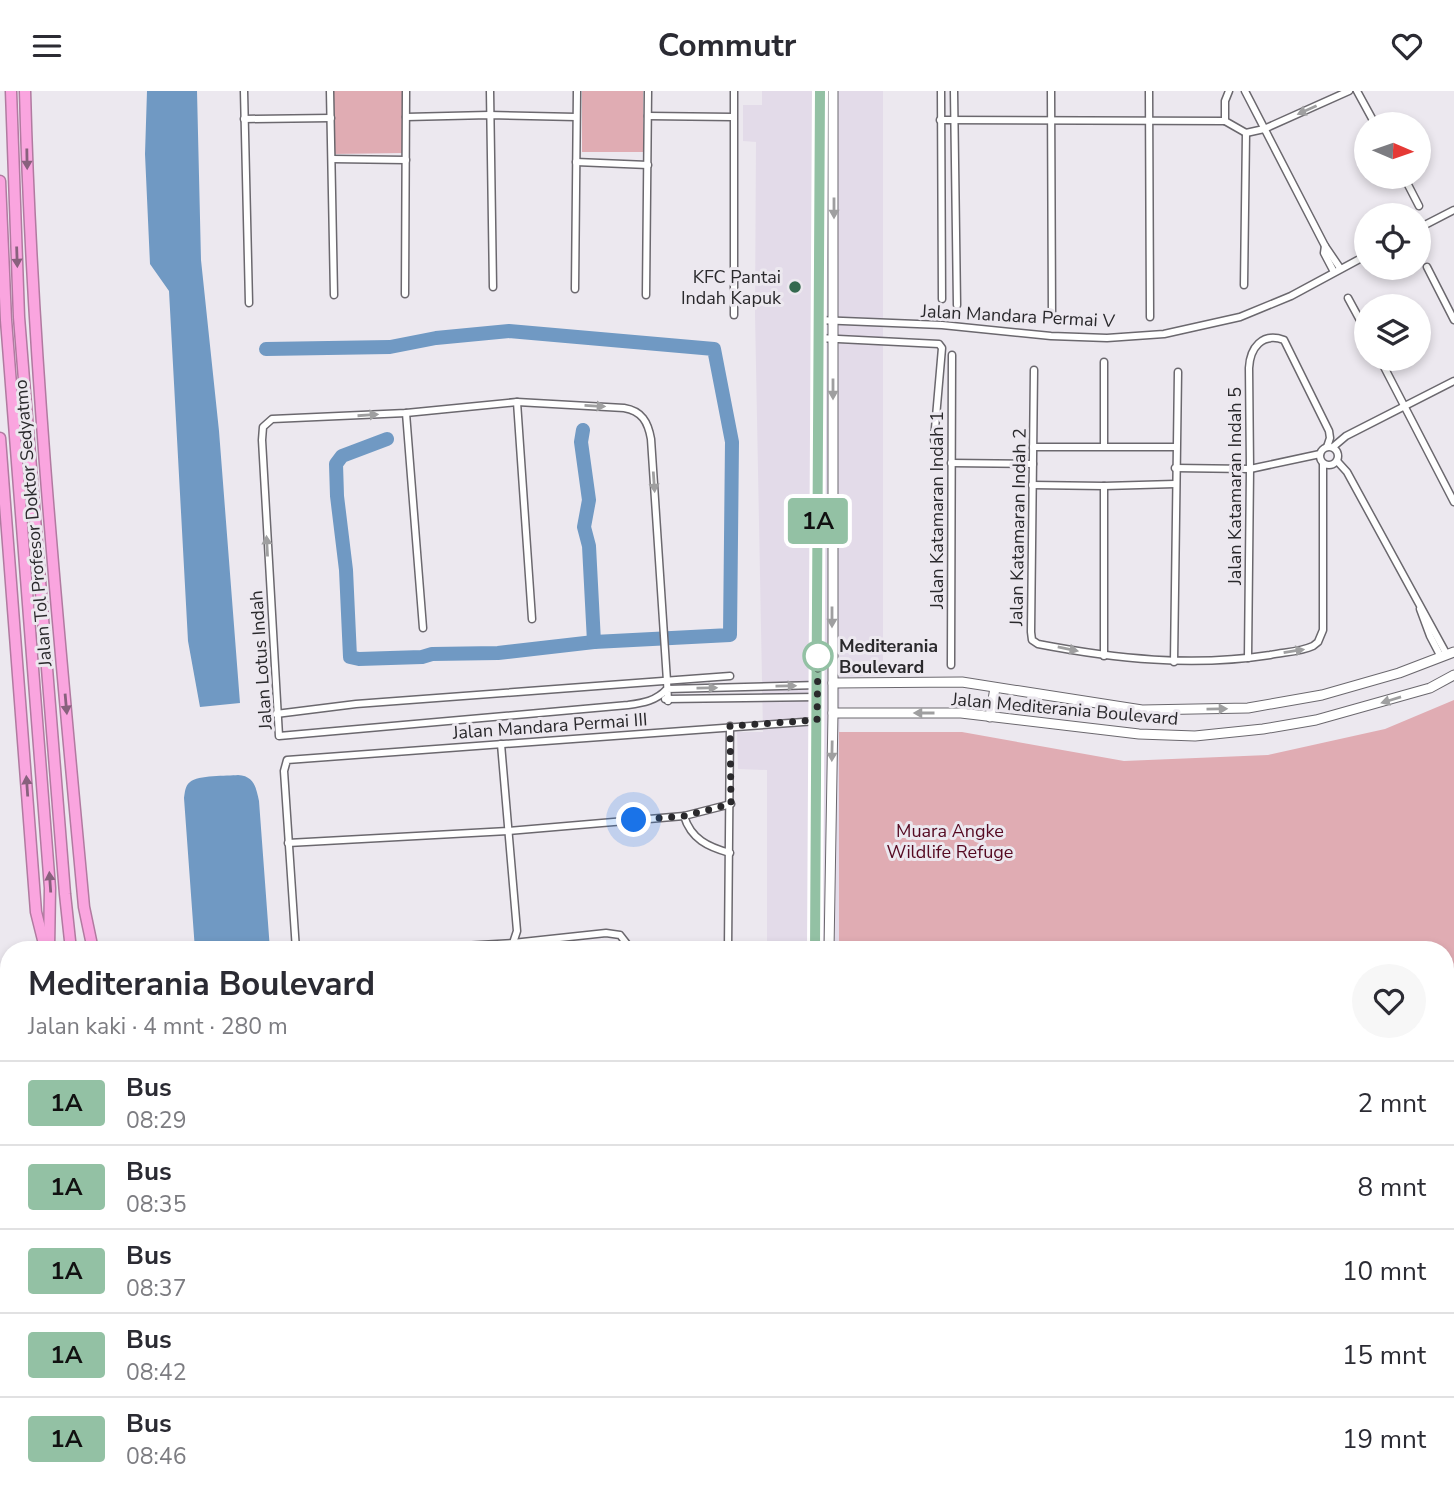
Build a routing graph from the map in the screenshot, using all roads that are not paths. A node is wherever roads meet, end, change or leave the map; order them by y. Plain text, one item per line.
1 (11, 91) edge
2 (25, 91) edge
3 (244, 91) edge
4 (330, 91) edge
5 (406, 91) edge
6 (490, 91) edge
7 (577, 91) edge
8 (648, 91) edge
9 (734, 91) edge
10 (820, 91) edge
11 (833, 91) edge
12 (941, 91) edge
13 (954, 91) edge
14 (1051, 91) edge
15 (1149, 91) edge
16 (1229, 91) edge
17 (1245, 91) edge
18 (1349, 91) edge
19 (1357, 91) edge
20 (1368, 112) edge
21 (489, 115) junction
22 (648, 116) junction
23 (406, 117) junction
24 (576, 117) junction
25 (733, 117) junction
26 (331, 118) junction
27 (244, 119) junction
28 (954, 119) junction
29 (940, 120) junction
30 (1051, 120) junction
31 (1149, 120) junction
32 (1225, 121) junction
33 (1264, 129) junction
34 (1246, 133) junction
35 (332, 159) junction
36 (406, 160) junction
37 (576, 162) junction
38 (648, 165) junction
39 (0, 181) edge
40 (1454, 210) edge
41 (1431, 222) edge
42 (1354, 262) edge
43 (1337, 270) junction
44 (1431, 275) edge
45 (1244, 285) dead end
46 (493, 286) dead end
47 (575, 289) dead end
48 (334, 295) dead end
49 (405, 295) dead end
50 (646, 295) dead end
51 (1348, 298) dead end
52 (942, 299) dead end
53 (249, 303) dead end
54 (957, 305) dead end
55 (1354, 309) edge
56 (734, 315) dead end
57 (1052, 316) dead end
58 (1150, 317) dead end
59 (818, 320) junction
60 (1454, 320) edge
61 (834, 321) junction
62 (818, 338) junction
63 (834, 339) junction
64 (952, 355) dead end
65 (1104, 362) dead end
66 (1034, 370) dead end
67 (1387, 371) edge
68 (1178, 372) dead end
69 (1454, 381) edge
70 (517, 402) junction
71 (1405, 405) junction
72 (406, 413) junction
73 (0, 437) edge
74 (934, 440) dead end
75 (1104, 446) junction
76 (1033, 447) junction
77 (1175, 447) junction
78 (1330, 447) junction
79 (1320, 454) junction
80 (1337, 461) junction
81 (951, 463) junction
82 (1033, 464) junction
83 (1323, 464) junction
84 (1175, 468) junction
85 (1250, 469) junction
86 (1175, 484) junction
87 (1032, 485) junction
88 (1104, 486) junction
89 (1454, 502) edge
90 (532, 619) dead end
91 (423, 628) dead end
92 (832, 650) junction
93 (1447, 655) edge
94 (1104, 656) junction
95 (1248, 658) junction
96 (1174, 662) junction
97 (950, 665) dead end
98 (1454, 675) edge
99 (730, 676) dead end
100 (667, 681) junction
101 (832, 683) junction
102 (818, 685) junction
103 (995, 688) junction
104 (667, 689) junction
105 (661, 696) junction
106 (818, 697) junction
107 (668, 701) junction
108 (833, 713) junction
109 (276, 714) junction
110 (990, 717) junction
111 (817, 720) junction
112 (730, 726) junction
113 (501, 744) junction
114 (731, 804) junction
115 (684, 816) junction
116 (508, 831) junction
117 (288, 843) junction
118 (730, 853) junction
119 (45, 941) edge
120 (48, 941) edge
121 (71, 941) edge
122 (91, 941) edge
123 (295, 941) edge
124 (514, 941) edge
125 (532, 941) edge
126 (625, 941) edge
127 (728, 941) edge
128 (815, 941) edge
129 (829, 941) edge

1 -> 121 highway, Jalan Tol Profesor Doktor Sedyatmo
2 -> 122 highway, Jalan Tol Profesor Doktor Sedyatmo
3 - 27 street
4 - 26 street
5 - 23 street
6 - 21 street
7 - 24 street
8 - 22 street
9 - 25 street
10 - 59 street
11 -> 61 street
12 - 29 street
13 - 28 street
14 - 30 street
15 - 31 street
16 - 32 street
17 - 33 street
18 -> 33 street
19 - 20 street
21 - 23 street
21 - 24 street
21 - 46 street
22 - 25 street
22 - 38 street
23 - 36 street
24 - 37 street
25 - 56 street
26 - 27 street
26 - 35 street
27 - 53 street
28 - 29 street
28 - 30 street
28 - 54 street
29 - 52 street
30 - 31 street
30 - 57 street
31 - 32 street
31 - 58 street
32 - 34 street
33 - 34 street
33 - 43 street
34 - 45 street
35 - 36 street
35 - 48 street
36 - 49 street
37 - 38 street
37 - 47 street
38 - 50 street
120 -> 39 highway, Jalan Tol Profesor Doktor Sedyatmo
40 - 41 street
42 - 43 street, Jalan Mandara Permai V
43 - 61 street, Jalan Mandara Permai V
44 - 60 street
51 - 55 street
59 - 61 street, Jalan Mandara Permai V
59 - 62 street
61 - 63 street
62 - 63 street, Jalan Katamaran Indah 1
62 - 102 street
63 - 74 street, Jalan Katamaran Indah 1
63 -> 92 street
64 - 81 street, Jalan Katamaran Indah 1
65 - 75 street
66 - 76 street, Jalan Katamaran Indah 2
67 - 71 street
68 - 77 street
69 - 71 street
70 - 72 street, Jalan Lotus Indah
70 - 90 street
70 -> 100 street, Jalan Lotus Indah
71 - 78 street
71 - 89 street
72 - 91 street
109 -> 72 street, Jalan Lotus Indah
119 -> 73 highway, Jalan Tol Profesor Doktor Sedyatmo
75 - 76 street
75 - 77 street
76 - 82 street, Jalan Katamaran Indah 2
77 - 84 street
78 - 79 street
78 - 80 street
78 - 85 street, Jalan Katamaran Indah 5
79 - 83 street
79 - 85 street
80 - 83 street
80 - 93 street
81 - 82 street
81 - 97 street, Jalan Katamaran Indah 1
82 - 87 street, Jalan Katamaran Indah 2
95 -> 83 street, Jalan Katamaran Indah 2
84 - 85 street
84 - 86 street
85 - 95 street, Jalan Katamaran Indah 5
86 - 88 street
86 - 96 street
87 - 88 street
87 -> 94 street, Jalan Katamaran Indah 2
88 - 94 street
92 - 101 street
92 - 106 street
103 -> 93 street, Jalan Mediterania Boulevard
94 - 96 street, Jalan Katamaran Indah 2
95 - 96 street, Jalan Katamaran Indah 2
98 -> 110 street, Jalan Mediterania Boulevard
99 - 100 street
100 - 104 street, Jalan Lotus Indah
100 - 109 street
101 - 103 street, Jalan Mediterania Boulevard
101 - 108 street
104 -> 102 street
102 - 106 street
103 - 110 street
104 - 105 street
104 - 107 street, Jalan Lotus Indah
105 - 107 street
105 - 109 street, Jalan Lotus Indah
106 - 107 street
106 - 111 street
110 -> 108 street, Jalan Mediterania Boulevard
108 -> 129 street
111 - 112 street, Jalan Mandara Permai III
111 - 128 street
112 - 113 street, Jalan Mandara Permai III
112 - 114 street
113 - 116 street
113 - 117 street, Jalan Mandara Permai III
114 - 115 street
114 - 118 street
115 - 116 street
115 - 118 street
116 - 117 street
116 - 124 street
117 - 123 street
118 - 127 street
125 - 126 street

